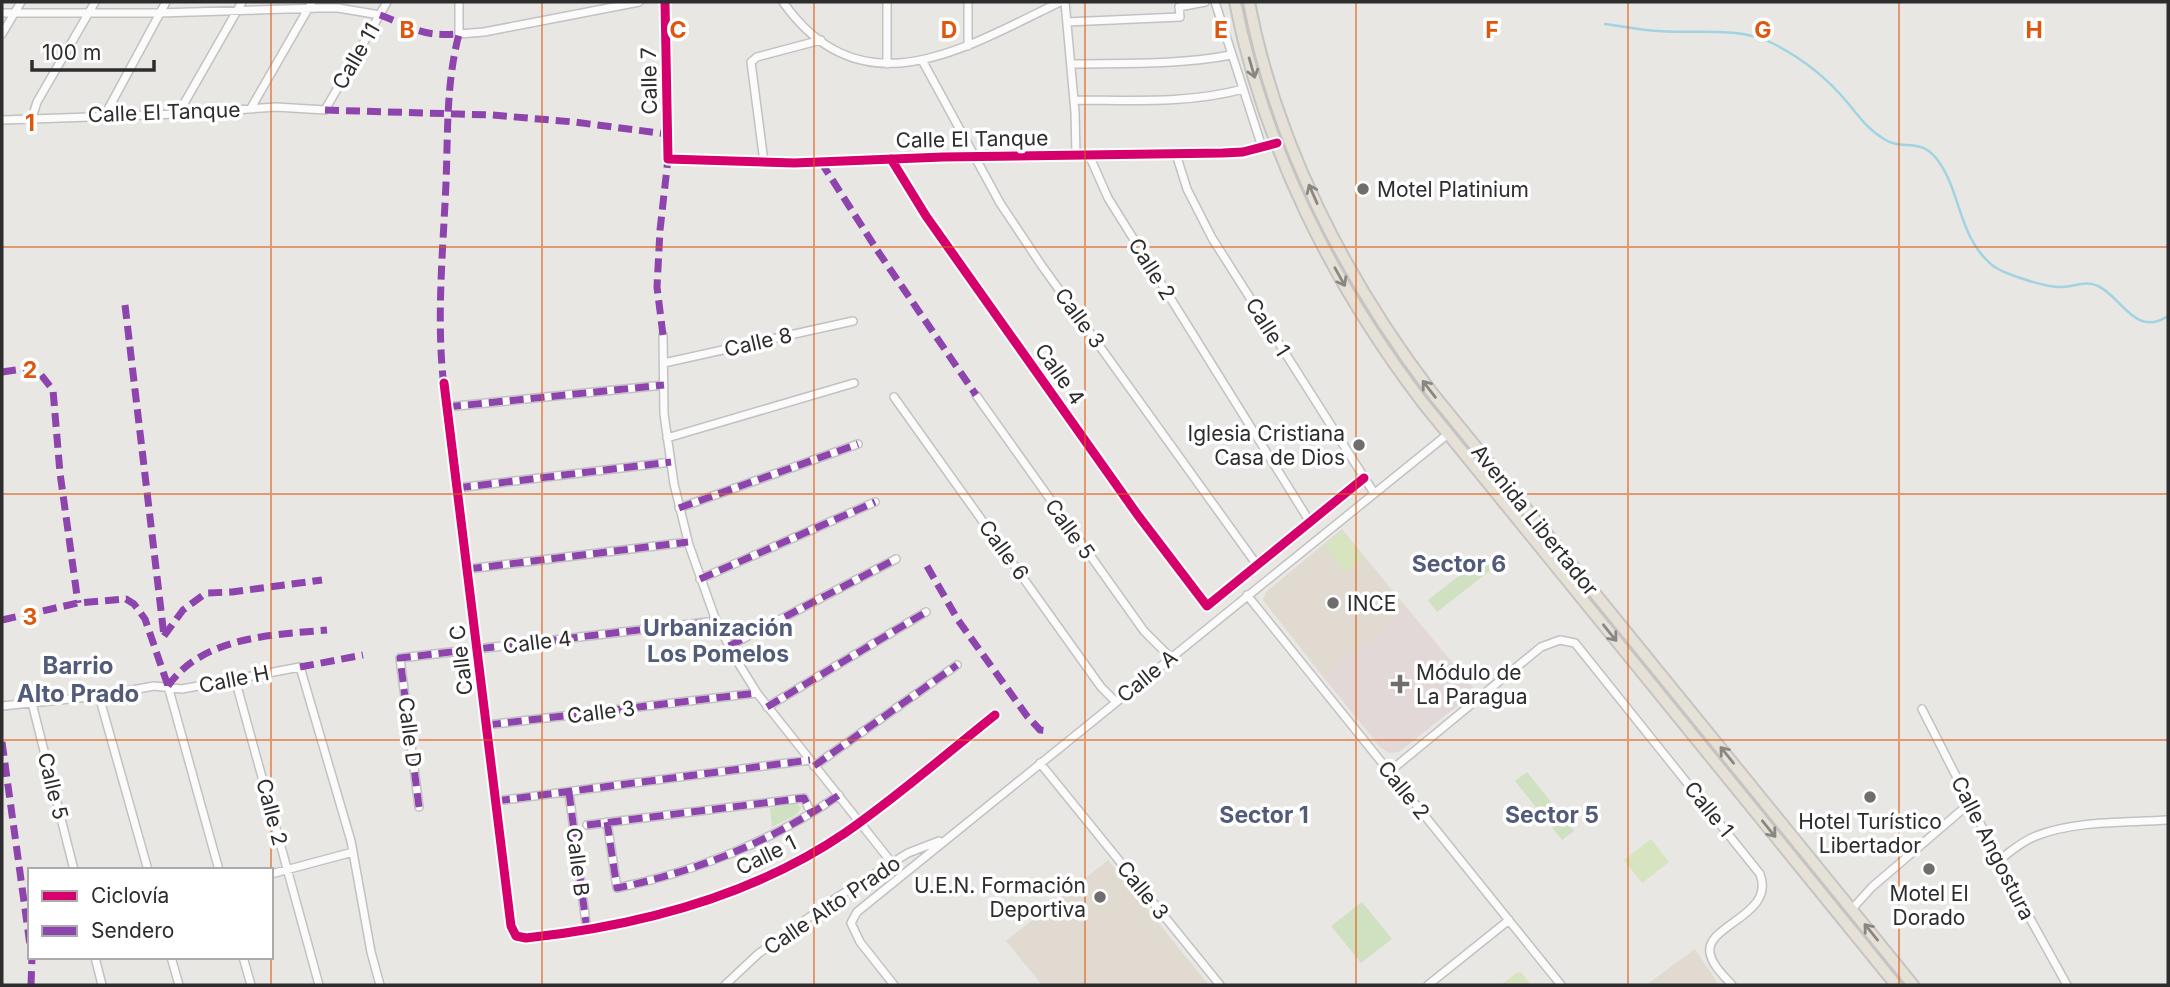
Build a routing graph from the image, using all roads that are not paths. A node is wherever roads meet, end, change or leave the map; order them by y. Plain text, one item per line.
1 (21, 2) edge
2 (95, 2) edge
3 (166, 2) edge
4 (242, 2) edge
5 (387, 2) edge
6 (459, 2) edge
7 (577, 2) edge
8 (639, 2) edge
9 (665, 2) edge
10 (783, 2) edge
11 (887, 2) edge
12 (968, 2) edge
13 (1063, 2) edge
14 (1205, 2) edge
15 (1215, 2) edge
16 (1229, 2) edge
17 (1249, 2) edge
18 (310, 5) edge
19 (1236, 8) edge
20 (237, 11) junction
21 (2, 13) edge
22 (14, 13) junction
23 (160, 13) junction
24 (578, 13) junction
25 (88, 14) junction
26 (380, 15) junction
27 (1067, 22) junction
28 (2, 34) edge
29 (821, 40) junction
30 (968, 46) junction
31 (1231, 55) junction
32 (922, 60) junction
33 (887, 64) junction
34 (1071, 64) junction
35 (1243, 89) junction
36 (1074, 100) junction
37 (251, 108) junction
38 (325, 110) joint
39 (178, 114) junction
40 (105, 115) junction
41 (32, 118) junction
42 (2, 120) edge
43 (1277, 143) junction
44 (1262, 147) junction
45 (1176, 154) junction
46 (1076, 155) junction
47 (1089, 155) junction
48 (973, 156) junction
49 (667, 159) joint
50 (891, 159) junction
51 (764, 162) junction
52 (853, 320) dead end
53 (663, 335) dead end
54 (664, 363) junction
55 (444, 383) dead end
56 (854, 383) dead end
57 (664, 385) junction
58 (976, 395) dead end
59 (894, 397) dead end
60 (447, 407) junction
61 (1458, 425) junction
62 (1448, 434) junction
63 (667, 438) junction
64 (858, 444) dead end
65 (670, 462) junction
66 (1364, 478) junction
67 (457, 488) junction
68 (1374, 493) junction
69 (875, 502) dead end
70 (679, 508) junction
71 (1310, 523) junction
72 (688, 542) junction
73 (1277, 549) junction
74 (896, 559) dead end
75 (1288, 562) junction
76 (1257, 565) junction
77 (468, 569) junction
78 (700, 579) junction
79 (1230, 587) junction
80 (1243, 598) junction
81 (926, 612) dead end
82 (716, 621) junction
83 (729, 646) junction
84 (478, 649) junction
85 (1170, 657) junction
86 (400, 658) joint
87 (957, 665) dead end
88 (235, 679) junction
89 (168, 686) junction
90 (757, 693) junction
91 (99, 696) junction
92 (1115, 701) junction
93 (32, 703) junction
94 (2, 704) edge
95 (767, 707) junction
96 (1922, 709) dead end
97 (995, 715) dead end
98 (486, 725) junction
99 (1040, 762) junction
100 (812, 763) junction
101 (1390, 772) junction
102 (569, 792) junction
103 (839, 795) junction
104 (496, 802) junction
105 (1970, 803) junction
106 (419, 807) dead end
107 (811, 813) junction
108 (2168, 820) edge
109 (607, 822) junction
110 (860, 822) junction
111 (587, 825) dead end
112 (947, 838) junction
113 (354, 852) junction
114 (1999, 860) junction
115 (892, 863) junction
116 (73, 868) edge
117 (147, 868) edge
118 (218, 868) edge
119 (288, 870) junction
120 (273, 874) edge
121 (1852, 909) junction
122 (1509, 920) junction
123 (587, 931) junction
124 (514, 934) joint
125 (96, 959) edge
126 (172, 959) edge
127 (244, 959) edge
128 (729, 984) edge
129 (102, 985) edge
130 (179, 985) edge
131 (251, 985) edge
132 (319, 985) edge
133 (380, 985) edge
134 (894, 985) edge
135 (1220, 985) edge
136 (1428, 985) edge
137 (1561, 985) edge
138 (1732, 985) edge
139 (1896, 985) edge
140 (1913, 985) edge
141 (2067, 985) edge

1 - 22 street
2 - 25 street
3 - 23 street
4 - 20 street
5 - 26 street, Calle 11
6 - 24 street
7 - 24 street
8 - 24 street
9 - 49 street, Calle 7
10 - 29 street
11 - 33 street
12 - 30 street
13 - 27 street
13 - 30 street
14 - 27 street
15 - 31 street
16 - 19 street
61 -> 17 main road, Avenida Libertador
18 - 20 street
18 - 26 street
18 - 37 street
19 -> 43 main road, Avenida Libertador
20 - 23 street
20 - 39 street
21 - 22 street
22 - 25 street
22 - 28 street
23 - 25 street
23 - 40 street
25 - 41 street
26 - 38 street, Calle 11
27 - 34 street
29 - 33 street
29 - 51 street
30 - 32 street
31 - 34 street
31 - 35 street
32 - 33 street
32 - 48 street, Calle 3
34 - 36 street
35 - 36 street
35 - 44 street
36 - 46 street
37 - 38 street, Calle El Tanque
37 - 39 street, Calle El Tanque
39 - 40 street, Calle El Tanque
40 - 41 street, Calle El Tanque
41 - 42 street, Calle El Tanque
43 - 44 street, Calle El Tanque
43 -> 62 main road, Avenida Libertador
44 - 45 street, Calle El Tanque
45 - 47 street, Calle El Tanque
45 - 66 street, Calle 1
46 - 47 street, Calle El Tanque
46 - 48 street, Calle El Tanque
47 - 71 street, Calle 2
48 - 50 street, Calle El Tanque
48 - 76 street, Calle 3
49 - 51 street, Calle El Tanque
50 - 51 street, Calle El Tanque
50 - 79 street, Calle 4
52 - 54 street, Calle 8
53 - 54 street
54 - 57 street
55 - 60 street, Calle C
56 - 63 street
57 - 60 street
57 - 63 street
58 - 85 street, Calle 5
59 - 92 street, Calle 6
60 - 67 street, Calle C
61 - 62 main road
121 -> 61 main road, Avenida Libertador
62 - 68 street, Calle A
62 -> 139 main road, Avenida Libertador
63 - 65 street
64 - 70 street
65 - 67 street
65 - 70 street
66 - 68 street, Calle 1
66 - 71 street
67 - 77 street, Calle C
68 - 75 street, Calle A
69 - 78 street
70 - 72 street
71 - 73 street
72 - 77 street
72 - 78 street
73 - 75 street
73 - 76 street
74 - 83 street
75 - 80 street, Calle A
76 - 79 street
77 - 84 street, Calle C
78 - 82 street
79 - 80 street, Calle 2
80 - 85 street, Calle A
80 - 101 street, Calle 2
81 - 95 street
82 - 83 street
82 - 84 street, Calle 4
83 - 90 street
84 - 86 street, Calle 4
84 - 98 street, Calle C
85 - 92 street, Calle A
86 - 106 street, Calle D
87 - 100 street
88 - 89 street, Calle H
88 - 113 street, Calle H
88 - 119 street, Calle 2
89 - 91 street, Calle H
89 - 118 street
90 - 95 street
90 - 98 street, Calle 3
91 - 93 street, Calle H
91 - 117 street
92 - 99 street, Calle A
93 - 94 street, Calle H
93 - 116 street, Calle 5
95 - 100 street
96 - 105 street, Calle Angostura
97 - 110 street, Calle 1
98 - 104 street, Calle C
99 - 112 street, Calle A
99 - 135 street, Calle 3
100 - 102 street
100 - 103 street
101 - 122 street, Calle 2
101 - 138 street, Calle 1
102 - 104 street
102 - 123 street, Calle B
103 - 107 street
103 - 110 street
104 - 124 street, Calle C
105 - 114 street, Calle Angostura
105 - 121 street
107 - 109 street
107 - 109 street
108 - 114 street
109 - 111 street
110 - 115 street
110 - 123 street, Calle 1
112 - 115 street, Calle Alto Prado
112 - 134 street, Calle A
113 - 119 street
113 - 133 street
114 - 141 street, Calle Angostura
115 - 128 street, Calle Alto Prado
119 - 120 street
119 - 132 street, Calle 2
140 -> 121 main road, Avenida Libertador
122 - 136 street
122 - 137 street, Calle 2
123 - 124 street, Calle 1
125 - 129 street
126 - 130 street
127 - 131 street

